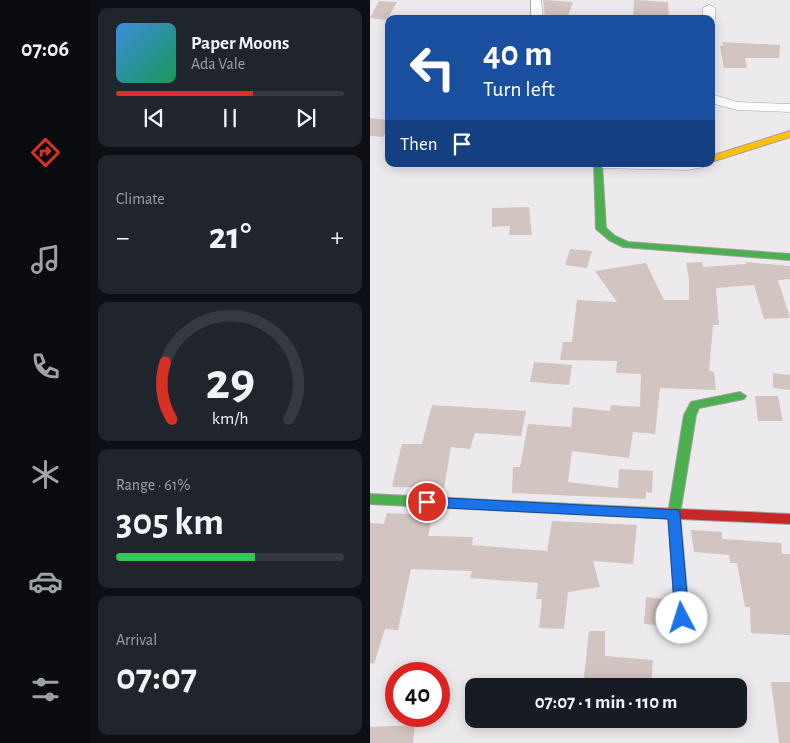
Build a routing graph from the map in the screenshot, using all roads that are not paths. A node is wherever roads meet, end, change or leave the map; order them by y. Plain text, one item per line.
1 (536, 0) edge
2 (537, 15) edge
3 (715, 101) edge
4 (790, 108) edge
5 (790, 134) edge
6 (715, 158) edge
7 (598, 167) edge
8 (790, 257) edge
9 (740, 396) dead end
10 (370, 499) edge
11 (674, 514) junction
12 (790, 519) edge
13 (684, 635) dead end

1 - 2 street
3 - 4 street
5 - 6 street
7 - 8 street
9 - 11 street
10 - 11 street
11 - 12 street
11 - 13 street

